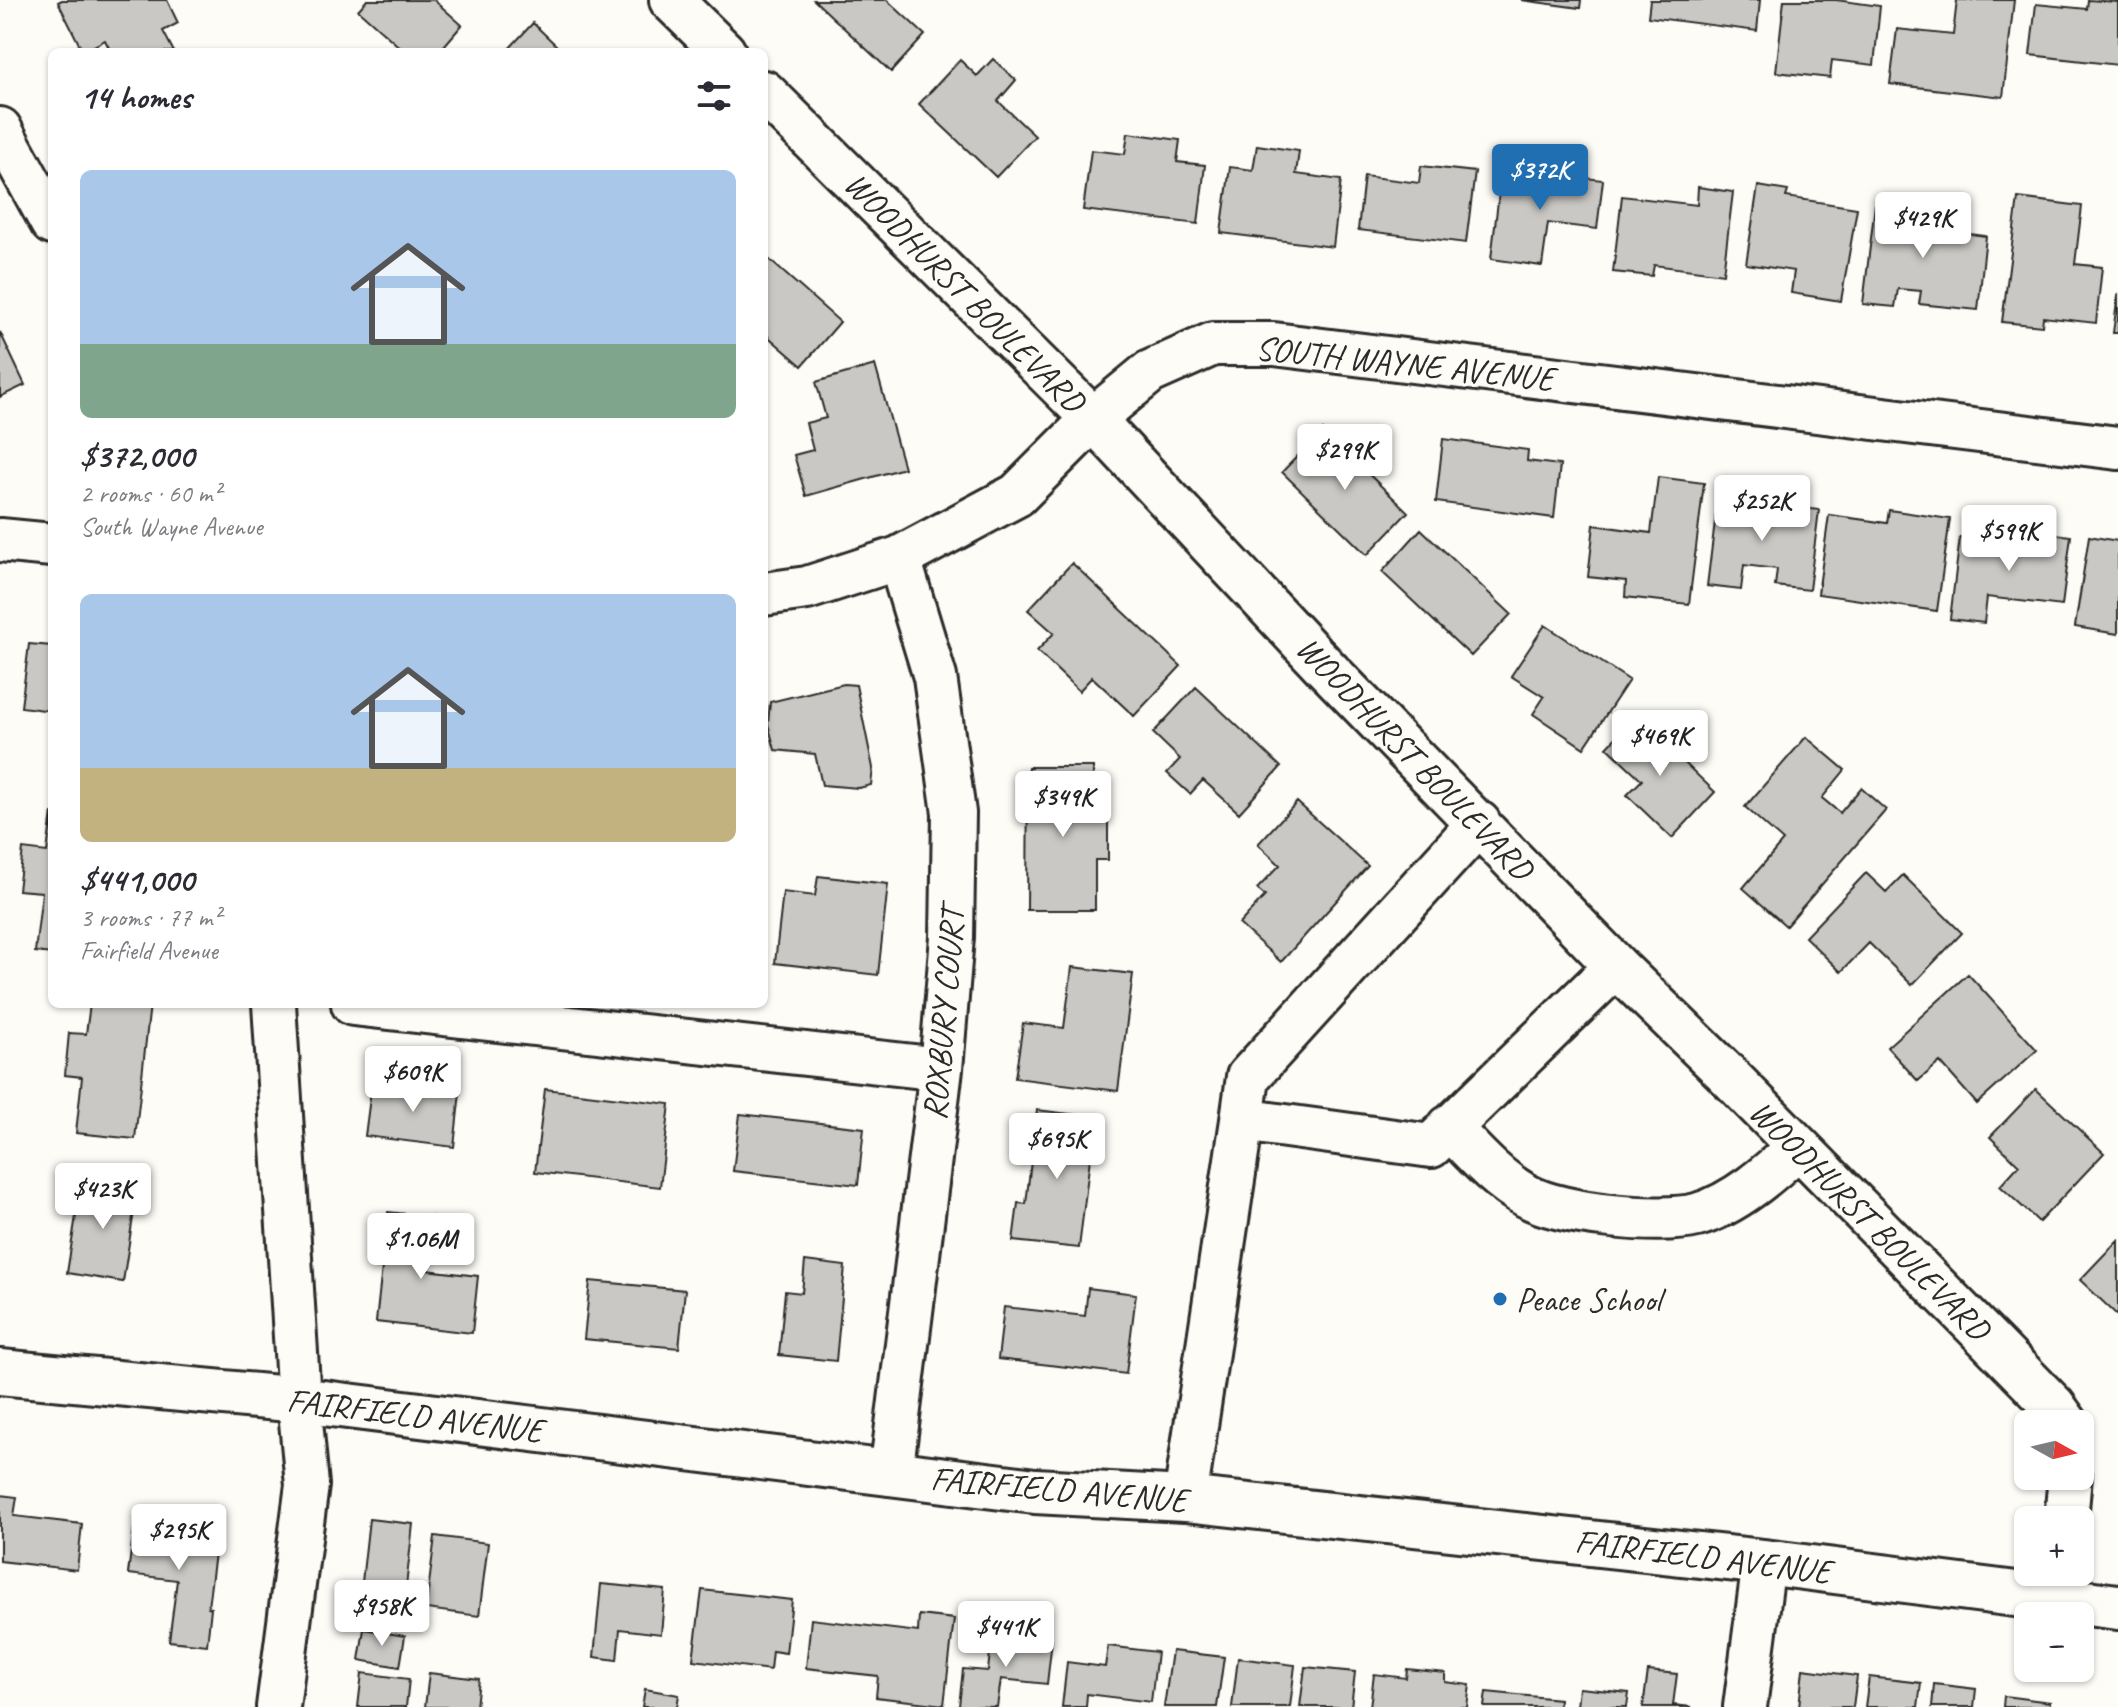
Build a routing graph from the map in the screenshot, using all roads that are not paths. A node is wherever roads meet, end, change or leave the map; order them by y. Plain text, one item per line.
1 (671, 0) edge
2 (720, 48) edge
3 (768, 96) edge
4 (0, 129) edge
5 (48, 216) edge
6 (1093, 419) junction
7 (2118, 448) edge
8 (0, 540) edge
9 (48, 545) edge
10 (899, 558) junction
11 (768, 593) edge
12 (1479, 823) junction
13 (1616, 966) junction
14 (274, 1008) edge
15 (389, 1008) edge
16 (941, 1069) junction
17 (1242, 1120) junction
18 (1449, 1127) junction
19 (1798, 1147) junction
20 (0, 1372) edge
21 (299, 1400) junction
22 (2057, 1410) edge
23 (891, 1474) junction
24 (1185, 1499) junction
25 (1764, 1562) junction
26 (2014, 1582) edge
27 (2060, 1586) edge
28 (2118, 1607) edge
29 (278, 1707) edge
30 (1745, 1707) edge

1 - 2 street
3 - 6 street, WOODHURST BOULEVARD
4 - 5 street
6 - 7 street, SOUTH WAYNE AVENUE
6 - 10 street, SOUTH WAYNE AVENUE
6 - 12 street, WOODHURST BOULEVARD
8 - 9 street
10 - 11 street, SOUTH WAYNE AVENUE
10 - 16 street, ROXBURY COURT
12 - 13 street, WOODHURST BOULEVARD
12 - 17 street
13 - 18 street
13 - 19 street, WOODHURST BOULEVARD
14 - 21 street
15 - 16 street
16 - 23 street, ROXBURY COURT
17 - 18 street
17 - 24 street
18 - 19 street
19 - 22 street, WOODHURST BOULEVARD
20 - 21 main road, FAIRFIELD AVENUE
21 - 23 main road, FAIRFIELD AVENUE
21 - 29 street
23 - 24 main road, FAIRFIELD AVENUE
24 - 25 main road, FAIRFIELD AVENUE
25 - 26 main road, FAIRFIELD AVENUE
25 - 30 street
27 - 28 main road, FAIRFIELD AVENUE

